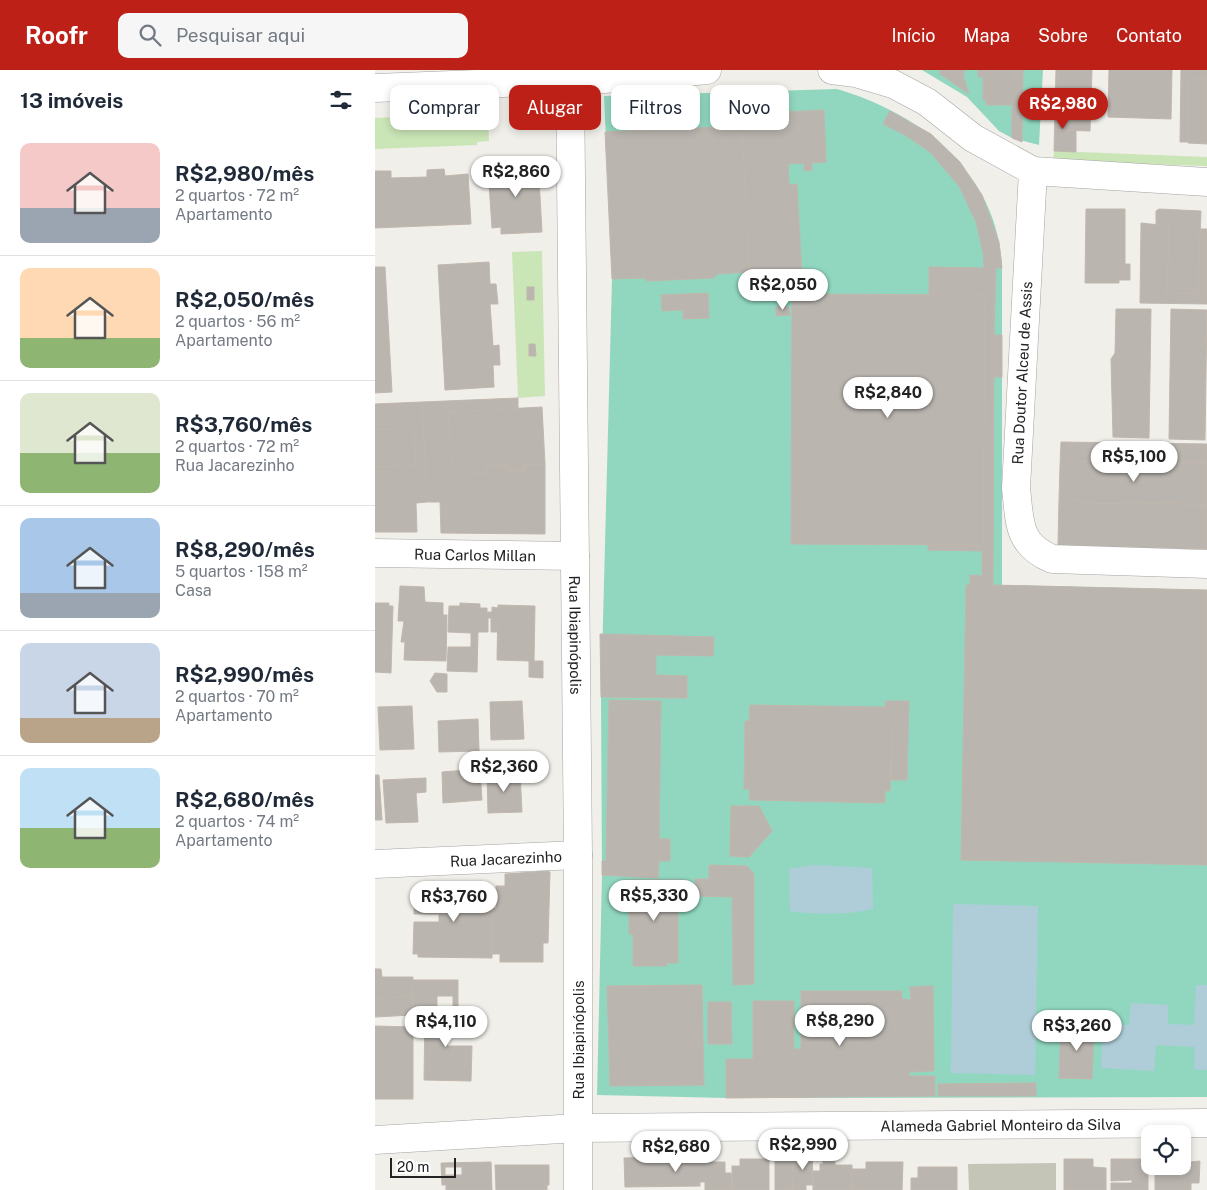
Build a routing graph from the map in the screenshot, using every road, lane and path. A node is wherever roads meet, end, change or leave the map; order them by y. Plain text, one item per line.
1 (707, 70) edge
2 (832, 70) edge
3 (569, 80) junction
4 (375, 88) edge
5 (1033, 171) junction
6 (1207, 182) edge
7 (375, 553) edge
8 (575, 556) junction
9 (1207, 564) edge
10 (578, 854) junction
11 (375, 864) edge
12 (1207, 1123) edge
13 (578, 1128) junction
14 (375, 1140) edge
15 (578, 1190) edge

1 - 3 street
2 - 5 street
3 - 4 street
3 - 8 street, Rua Ibiapinópolis
5 - 6 street
5 - 9 street, Rua Doutor Alceu de Assis
7 - 8 street, Rua Carlos Millan
8 - 10 street, Rua Ibiapinópolis
10 - 11 street, Rua Jacarezinho
10 - 13 street, Rua Ibiapinópolis
12 - 13 street, Alameda Gabriel Monteiro da Silva
13 - 14 street, Alameda Gabriel Monteiro da Silva
13 - 15 street, Rua Ibiapinópolis

